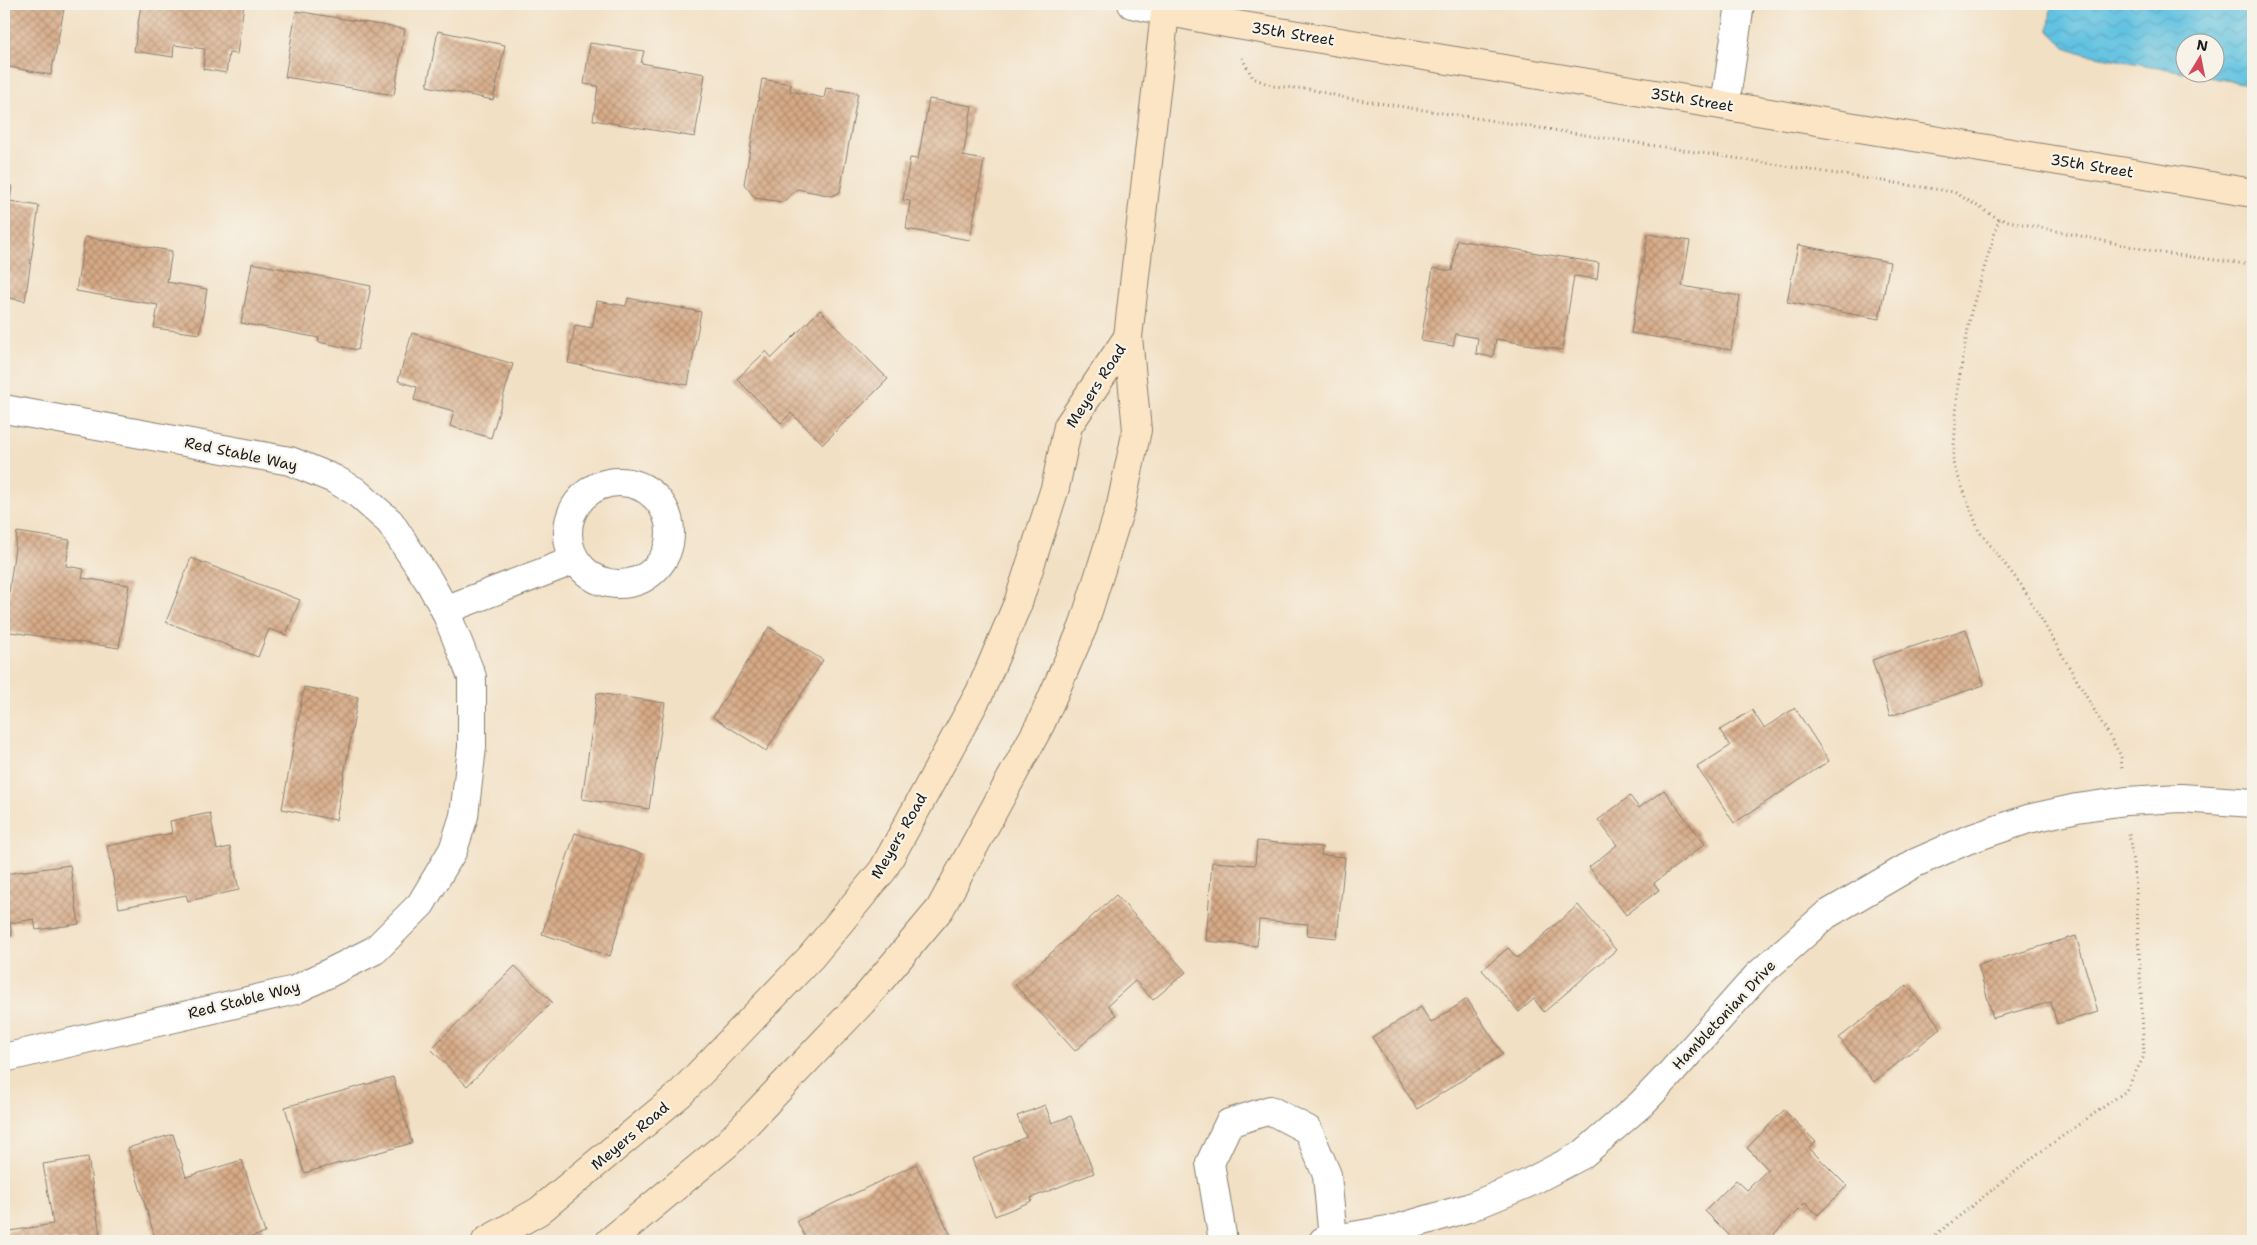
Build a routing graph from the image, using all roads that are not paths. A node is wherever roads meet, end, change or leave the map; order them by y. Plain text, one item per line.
1 (1132, 4) edge
2 (1740, 4) edge
3 (1165, 7) edge
4 (1725, 105) junction
5 (2253, 193) edge
6 (1128, 337) junction
7 (4, 409) edge
8 (575, 560) dead end
9 (445, 610) junction
10 (2253, 803) edge
11 (4, 1058) edge
12 (1328, 1240) edge
13 (486, 1241) edge
14 (610, 1241) edge
15 (1223, 1241) edge

1 - 3 street, 35th Street
2 - 4 street
3 - 4 street, 35th Street
3 - 6 street, Meyers Road
4 - 5 street, 35th Street
6 - 13 street, Meyers Road
6 - 14 street, Meyers Road
7 - 9 street, Red Stable Way
8 - 9 street
9 - 11 street, Red Stable Way
10 - 12 street, Hambletonian Drive
12 - 15 street

